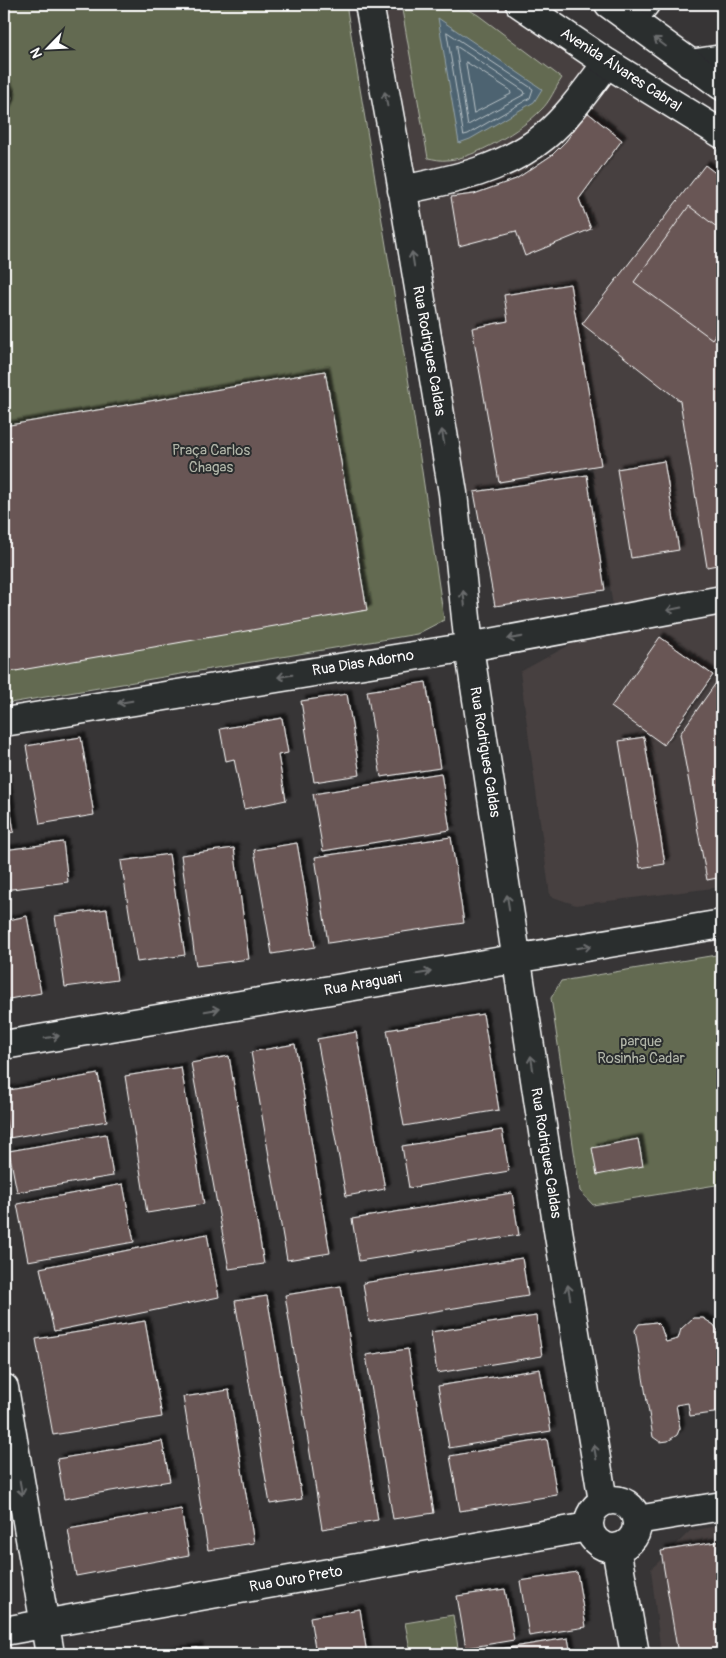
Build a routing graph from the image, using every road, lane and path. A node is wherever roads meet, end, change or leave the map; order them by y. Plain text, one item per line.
1 (369, 4) edge
2 (520, 4) edge
3 (609, 4) edge
4 (638, 12) edge
5 (722, 59) edge
6 (607, 63) junction
7 (690, 64) junction
8 (722, 86) edge
9 (722, 134) edge
10 (402, 190) junction
11 (722, 600) edge
12 (469, 646) junction
13 (4, 722) edge
14 (722, 924) edge
15 (516, 958) junction
16 (4, 1046) edge
17 (4, 1388) edge
18 (603, 1501) junction
19 (722, 1506) edge
20 (637, 1520) junction
21 (588, 1527) junction
22 (616, 1548) junction
23 (45, 1624) junction
24 (4, 1631) edge
25 (50, 1654) edge
26 (634, 1654) edge

10 -> 1 street, Rua Rodrigues Caldas
2 - 6 street, Avenida Álvares Cabral
3 - 4 street
7 -> 4 street
5 - 7 street
6 - 9 street, Avenida Álvares Cabral
6 - 10 street
7 - 8 street
12 -> 10 street, Rua Rodrigues Caldas
11 -> 12 street, Rua Dias Adorno
12 -> 13 street, Rua Dias Adorno
15 -> 12 street, Rua Rodrigues Caldas
15 -> 14 street, Rua Araguari
16 -> 15 street, Rua Araguari
18 -> 15 street, Rua Rodrigues Caldas
17 -> 23 street
18 - 20 street
18 - 21 street
19 - 20 street
20 - 22 street
21 - 22 street
21 - 23 street, Rua Ouro Preto
22 - 26 street
23 - 24 street, Rua Ouro Preto
23 - 25 street

